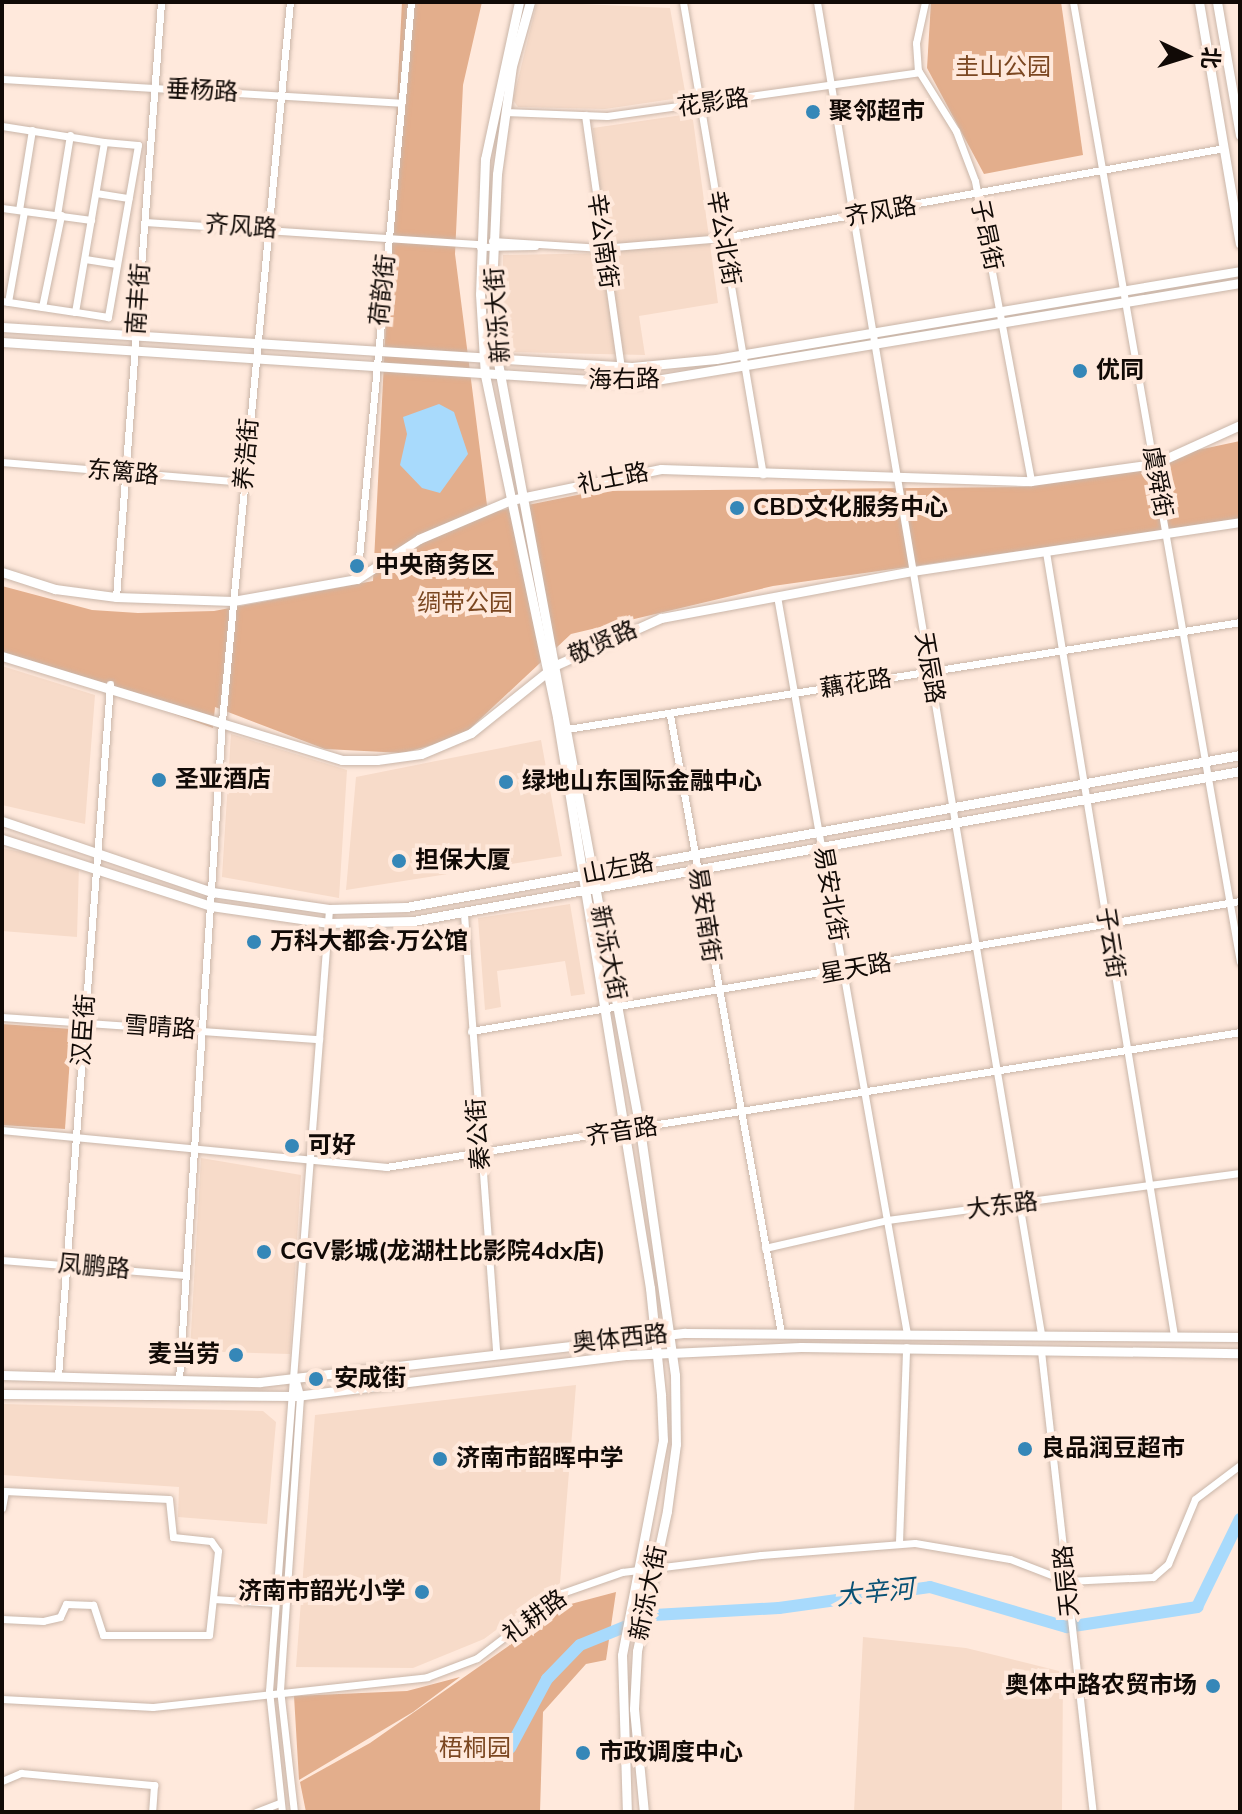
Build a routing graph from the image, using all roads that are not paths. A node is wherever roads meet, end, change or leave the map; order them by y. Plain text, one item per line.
1 (161, 2) edge
2 (290, 2) edge
3 (411, 2) edge
4 (519, 2) edge
5 (530, 2) edge
6 (683, 2) edge
7 (817, 2) edge
8 (925, 2) edge
9 (1073, 2) edge
10 (1199, 2) edge
11 (1217, 2) edge
12 (919, 72) junction
13 (2, 79) edge
14 (832, 86) junction
15 (155, 88) junction
16 (284, 96) junction
17 (401, 103) junction
18 (701, 105) junction
19 (505, 112) junction
20 (585, 115) junction
21 (2, 126) edge
22 (32, 130) junction
23 (70, 135) junction
24 (1240, 135) edge
25 (104, 142) junction
26 (1224, 148) junction
27 (1102, 171) junction
28 (96, 193) junction
29 (978, 196) junction
30 (129, 198) junction
31 (2, 208) edge
32 (21, 210) junction
33 (59, 215) junction
34 (854, 217) junction
35 (91, 220) junction
36 (145, 222) junction
37 (272, 229) junction
38 (388, 237) junction
39 (723, 238) junction
40 (480, 244) junction
41 (494, 244) junction
42 (1240, 244) edge
43 (602, 248) junction
44 (85, 259) junction
45 (117, 264) junction
46 (1240, 271) edge
47 (1240, 283) edge
48 (1124, 296) junction
49 (5, 302) edge
50 (42, 307) junction
51 (75, 312) junction
52 (1003, 316) junction
53 (2, 327) edge
54 (873, 334) junction
55 (136, 336) junction
56 (2, 342) edge
57 (260, 345) junction
58 (875, 345) junction
59 (135, 349) junction
60 (377, 353) junction
61 (743, 354) junction
62 (255, 358) junction
63 (484, 361) junction
64 (497, 362) junction
65 (376, 365) junction
66 (621, 367) junction
67 (745, 368) junction
68 (485, 375) junction
69 (502, 376) junction
70 (1240, 425) edge
71 (2, 462) edge
72 (1154, 464) junction
73 (125, 473) junction
74 (763, 474) junction
75 (898, 479) junction
76 (1031, 481) junction
77 (244, 482) junction
78 (524, 496) junction
79 (511, 500) junction
80 (1240, 522) edge
81 (1166, 535) junction
82 (1046, 552) junction
83 (913, 571) junction
84 (2, 572) edge
85 (357, 579) junction
86 (777, 596) junction
87 (116, 597) junction
88 (233, 601) junction
89 (1240, 622) edge
90 (1183, 630) junction
91 (1061, 646) junction
92 (2, 656) edge
93 (556, 665) junction
94 (930, 672) junction
95 (548, 674) junction
96 (110, 684) junction
97 (795, 694) junction
98 (670, 715) junction
99 (222, 721) junction
100 (567, 729) junction
101 (1240, 755) edge
102 (1202, 762) junction
103 (1240, 771) edge
104 (1206, 778) junction
105 (1084, 785) junction
106 (1087, 800) junction
107 (953, 807) junction
108 (2, 821) edge
109 (955, 822) junction
110 (819, 831) junction
111 (2, 839) edge
112 (822, 848) junction
113 (98, 850) junction
114 (694, 854) junction
115 (96, 867) junction
116 (697, 870) junction
117 (586, 874) junction
118 (596, 890) junction
119 (212, 892) junction
120 (583, 893) junction
121 (1240, 901) edge
122 (1229, 903) junction
123 (211, 906) junction
124 (329, 909) junction
125 (464, 914) junction
126 (327, 922) junction
127 (1107, 923) junction
128 (976, 948) junction
129 (1240, 962) edge
130 (844, 972) junction
131 (717, 990) junction
132 (618, 1006) junction
133 (602, 1009) junction
134 (2, 1017) edge
135 (85, 1023) junction
136 (202, 1031) junction
137 (471, 1031) junction
138 (1240, 1032) edge
139 (319, 1039) junction
140 (1128, 1049) junction
141 (997, 1073) junction
142 (865, 1094) junction
143 (739, 1115) junction
144 (640, 1129) junction
145 (2, 1130) edge
146 (625, 1131) junction
147 (76, 1135) junction
148 (194, 1148) junction
149 (480, 1156) junction
150 (312, 1159) junction
151 (1240, 1173) edge
152 (1150, 1186) junction
153 (1019, 1203) junction
154 (887, 1220) junction
155 (765, 1248) junction
156 (2, 1260) edge
157 (66, 1265) junction
158 (185, 1275) junction
159 (781, 1333) junction
160 (672, 1334) junction
161 (907, 1334) junction
162 (1041, 1334) junction
163 (657, 1335) junction
164 (1174, 1335) junction
165 (1240, 1337) edge
166 (906, 1347) junction
167 (1041, 1351) junction
168 (673, 1353) junction
169 (1240, 1353) edge
170 (496, 1354) junction
171 (658, 1354) junction
172 (2, 1375) edge
173 (58, 1376) junction
174 (295, 1378) junction
175 (179, 1379) junction
176 (2, 1394) edge
177 (300, 1395) junction
178 (287, 1396) junction
179 (1240, 1465) edge
180 (2, 1508) edge
181 (899, 1542) junction
182 (653, 1568) junction
183 (637, 1570) junction
184 (1067, 1581) junction
185 (214, 1599) junction
186 (275, 1603) junction
187 (2, 1619) edge
188 (280, 1690) junction
189 (269, 1691) junction
190 (2, 1699) edge
191 (2, 1781) edge
192 (279, 1803) junction
193 (152, 1812) edge
194 (256, 1812) edge
195 (282, 1812) edge
196 (294, 1812) edge
197 (627, 1812) edge
198 (644, 1812) edge
199 (1093, 1812) edge

1 - 15 street, 南丰街
2 - 16 street, 养浩街
3 - 17 street, 荷韵街
4 - 40 main road, 新泺大街
5 - 19 main road, 新泺大街
6 - 18 street, 辛公北街
7 - 14 street, 天辰路
8 - 12 street
9 - 27 street, 虞舜街
10 - 26 main road
11 - 24 main road
12 - 14 street, 花影路
12 - 29 street, 子昂街
13 - 15 street, 垂杨路
14 - 18 street, 花影路
14 - 34 street, 天辰路
15 - 16 street, 垂杨路
15 - 36 street, 南丰街
16 - 17 street, 垂杨路
16 - 37 street, 养浩街
17 - 38 street, 荷韵街
18 - 20 street, 花影路
18 - 39 street, 辛公北街
19 - 20 street, 花影路
19 - 41 main road, 新泺大街
20 - 43 street, 辛公南街
21 - 22 street
22 - 23 street
22 - 32 street
23 - 25 street
23 - 33 street
25 - 28 street
25 - 30 street
26 - 27 street, 齐风路
26 - 42 main road
27 - 29 street, 齐风路
27 - 48 street, 虞舜街
28 - 30 street
28 - 35 street
29 - 34 street, 齐风路
29 - 52 street, 子昂街
30 - 45 street
31 - 32 street
32 - 33 street
32 - 49 street
33 - 35 street
33 - 50 street
34 - 39 street, 齐风路
34 - 54 street, 天辰路
35 - 44 street
36 - 37 street, 齐风路
36 - 55 street, 南丰街
37 - 38 street, 齐风路
37 - 57 street, 养浩街
38 - 40 street, 齐风路
38 - 60 street, 荷韵街
39 - 43 street, 齐风路
39 - 61 street, 辛公北街
40 - 41 street, 齐风路
40 - 63 main road, 新泺大街
41 - 43 street, 齐风路
41 - 64 main road, 新泺大街
43 - 66 street, 辛公南街
44 - 45 street
44 - 51 street
45 - 51 street
46 - 48 main road, 海右路
47 - 48 main road, 海右路
48 - 52 main road, 海右路
48 - 72 street, 虞舜街
49 - 50 street
50 - 51 street
52 - 54 main road, 海右路
52 - 58 main road, 海右路
52 - 76 street, 子昂街
53 - 55 main road, 海右路
54 - 58 street, 天辰路
54 - 61 main road, 海右路
55 - 57 main road, 海右路
55 - 59 street, 南丰街
56 - 59 main road, 海右路
57 - 60 main road, 海右路
57 - 62 street, 养浩街
58 - 67 main road, 海右路
58 - 75 street, 天辰路
59 - 62 main road, 海右路
59 - 73 street, 南丰街
60 - 63 main road, 海右路
60 - 65 street, 荷韵街
61 - 66 main road, 海右路
61 - 67 street, 辛公北街
62 - 65 main road, 海右路
62 - 77 street, 养浩街
63 - 64 main road, 海右路
63 - 68 main road, 新泺大街
64 - 66 main road, 海右路
64 - 69 main road, 新泺大街
65 - 68 main road, 海右路
65 - 85 street, 荷韵街
67 - 69 main road, 海右路
67 - 74 street, 辛公北街
68 - 69 main road, 海右路
68 - 79 main road, 新泺大街
69 - 78 main road, 新泺大街
70 - 72 main road, 礼士路
71 - 73 street, 东篱路
72 - 76 main road, 礼士路
72 - 81 street, 虞舜街
73 - 77 street, 东篱路
73 - 87 street, 南丰街
74 - 75 main road, 礼士路
74 - 78 main road, 礼士路
75 - 76 main road, 礼士路
75 - 83 street, 天辰路
77 - 88 street, 养浩街
78 - 79 main road, 礼士路
78 - 93 main road, 新泺大街
79 - 85 main road, 礼士路
79 - 95 main road, 新泺大街
80 - 81 main road, 敬贤路
81 - 82 main road, 敬贤路
81 - 90 street, 虞舜街
82 - 83 main road, 敬贤路
82 - 91 street, 子云街
83 - 86 main road, 敬贤路
83 - 94 street, 天辰路
84 - 87 main road, 礼士路
85 - 88 main road, 礼士路
86 - 93 main road, 敬贤路
86 - 97 street, 易安北街
87 - 88 main road, 礼士路
88 - 99 street, 养浩街
89 - 90 street, 藕花路
90 - 91 street, 藕花路
90 - 102 street, 虞舜街
91 - 94 street, 藕花路
91 - 105 street, 子云街
92 - 96 main road, 敬贤路
93 - 95 main road, 敬贤路
93 - 100 main road, 新泺大街
94 - 97 street, 藕花路
94 - 107 street, 天辰路
95 - 99 main road, 敬贤路
95 - 117 main road, 新泺大街
96 - 99 main road, 敬贤路
96 - 113 street, 汉臣街
97 - 98 street, 藕花路
97 - 110 street, 易安北街
98 - 100 street, 藕花路
98 - 114 street, 易安南街
99 - 119 street, 养浩街
100 - 117 main road, 新泺大街
101 - 102 main road, 山左路
102 - 104 street, 虞舜街
102 - 105 main road, 山左路
103 - 104 main road, 山左路
104 - 106 main road, 山左路
104 - 122 street, 虞舜街
105 - 106 street, 子云街
105 - 107 main road, 山左路
106 - 109 main road, 山左路
106 - 127 street, 子云街
107 - 109 street, 天辰路
107 - 110 main road, 山左路
108 - 113 main road, 山左路
109 - 112 main road, 山左路
109 - 128 street, 天辰路
110 - 112 street, 易安北街
110 - 114 main road, 山左路
111 - 115 main road, 山左路
112 - 116 main road, 山左路
112 - 130 street, 易安北街
113 - 115 street, 汉臣街
113 - 119 main road, 山左路
114 - 116 street, 易安南街
114 - 117 main road, 山左路
115 - 123 main road, 山左路
115 - 135 street, 汉臣街
116 - 118 main road, 山左路
116 - 131 street, 易安南街
117 - 118 main road, 新泺大街
117 - 120 main road, 新泺大街
117 - 124 main road, 山左路
118 - 120 main road, 山左路
118 - 132 main road, 新泺大街
119 - 123 street, 养浩街
119 - 124 main road, 山左路
120 - 125 main road, 山左路
120 - 133 main road, 新泺大街
121 - 122 street, 星天路
122 - 127 street, 星天路
122 - 129 street, 虞舜街
123 - 126 main road, 山左路
123 - 136 street, 养浩街
124 - 126 street
125 - 126 main road, 山左路
125 - 137 street, 秦公街
126 - 139 street
127 - 128 street, 星天路
127 - 140 street, 子云街
128 - 130 street, 星天路
128 - 141 street, 天辰路
130 - 131 street, 星天路
130 - 142 street, 易安北街
131 - 132 street, 星天路
131 - 143 street, 易安南街
132 - 133 street, 星天路
132 - 144 main road, 新泺大街
133 - 137 street, 星天路
133 - 146 main road, 新泺大街
134 - 135 street, 雪晴路
135 - 136 street, 雪晴路
135 - 147 street, 汉臣街
136 - 139 street, 雪晴路
136 - 148 street, 养浩街
137 - 149 street, 秦公街
138 - 140 street, 齐音路
139 - 150 street
140 - 141 street, 齐音路
140 - 152 street, 子云街
141 - 142 street, 齐音路
141 - 153 street, 天辰路
142 - 143 street, 齐音路
142 - 154 street, 易安北街
143 - 144 street, 齐音路
143 - 155 street, 易安南街
144 - 146 street, 齐音路
144 - 160 main road, 新泺大街
145 - 147 street, 齐音路
146 - 149 street, 齐音路
146 - 163 main road, 新泺大街
147 - 148 street, 齐音路
147 - 157 street, 汉臣街
148 - 150 street, 齐音路
148 - 158 street, 养浩街
149 - 150 street, 齐音路
149 - 170 street, 秦公街
150 - 174 street
151 - 152 street, 大东路
152 - 153 street, 大东路
152 - 164 street, 子云街
153 - 154 street, 大东路
153 - 162 street, 天辰路
154 - 155 street, 大东路
154 - 161 street, 易安北街
155 - 159 street
156 - 157 street, 凤鹏路
157 - 158 street, 凤鹏路
157 - 173 street, 汉臣街
158 - 175 street, 养浩街
159 - 160 main road, 奥体西路
159 - 161 main road, 奥体西路
160 - 163 main road, 奥体西路
160 - 168 main road, 新泺大街
161 - 162 main road, 奥体西路
162 - 164 main road, 奥体西路
163 - 170 main road, 奥体西路
163 - 171 main road, 新泺大街
164 - 165 main road, 奥体西路
166 - 167 main road, 奥体西路
166 - 168 main road, 奥体西路
166 - 181 street
167 - 169 main road, 奥体西路
167 - 184 street, 天辰路
168 - 171 main road, 奥体西路
168 - 182 main road, 新泺大街
170 - 174 main road, 奥体西路
171 - 177 main road, 奥体西路
171 - 183 main road, 新泺大街
172 - 173 main road, 奥体西路
173 - 175 main road, 奥体西路
174 - 175 main road, 奥体西路
174 - 177 street
174 - 178 street
176 - 178 main road, 奥体西路
177 - 178 main road, 奥体西路
177 - 188 street
178 - 186 street
179 - 184 street
180 - 185 street
181 - 182 street, 礼耕路
181 - 184 street, 礼耕路
182 - 183 street, 礼耕路
182 - 198 main road, 新泺大街
183 - 188 street, 礼耕路
183 - 197 main road, 新泺大街
184 - 199 street, 天辰路
185 - 186 street
185 - 187 street
186 - 189 street
188 - 189 street, 礼耕路
188 - 196 street
189 - 190 street, 礼耕路
189 - 192 street
191 - 193 street
192 - 194 street
192 - 195 street

